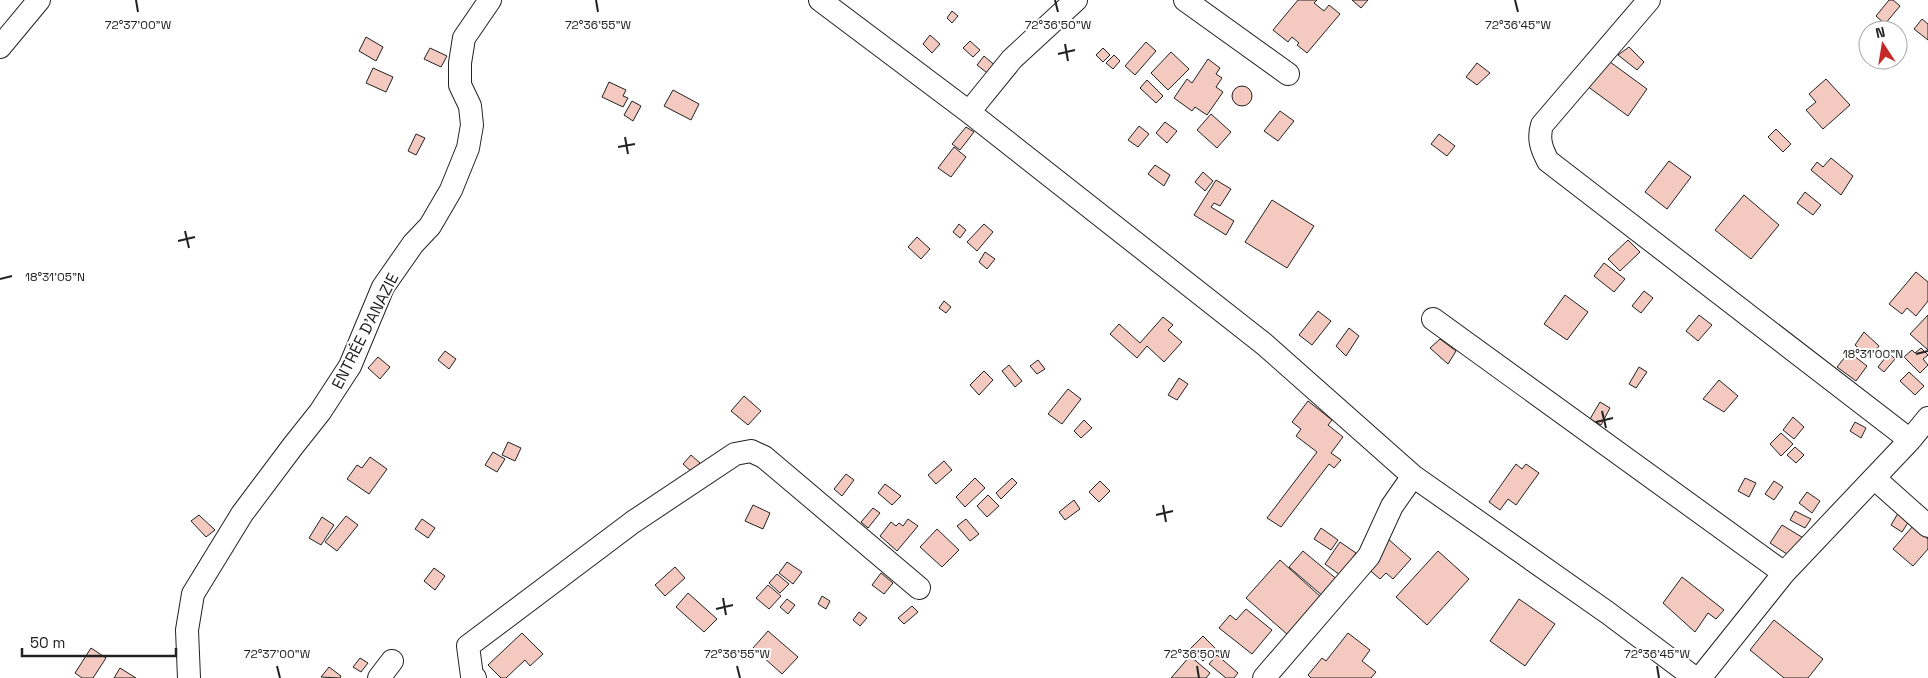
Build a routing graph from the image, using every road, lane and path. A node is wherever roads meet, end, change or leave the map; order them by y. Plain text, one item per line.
1 (39, 0) edge
2 (490, 0) edge
3 (820, 0) edge
4 (1076, 0) edge
5 (1185, 0) edge
6 (1649, 0) edge
7 (0, 47) edge
8 (1288, 74) dead end
9 (969, 112) junction
10 (1433, 319) dead end
11 (1928, 418) edge
12 (1910, 440) junction
13 (1412, 476) junction
14 (1874, 478) junction
15 (1928, 526) edge
16 (1784, 573) junction
17 (919, 588) dead end
18 (188, 678) edge
19 (475, 678) edge
20 (1264, 678) edge
21 (1695, 678) edge
22 (1700, 678) edge

1 - 7 street
2 - 18 street, ENTRÉE D'ANAZIE
3 - 9 street
4 - 9 street
5 - 8 street
6 - 12 street
9 - 13 street
10 - 16 street
11 - 12 street
12 - 14 street
13 - 20 street
13 - 21 street
14 - 15 street
14 - 16 street
16 - 22 street
17 - 19 street

